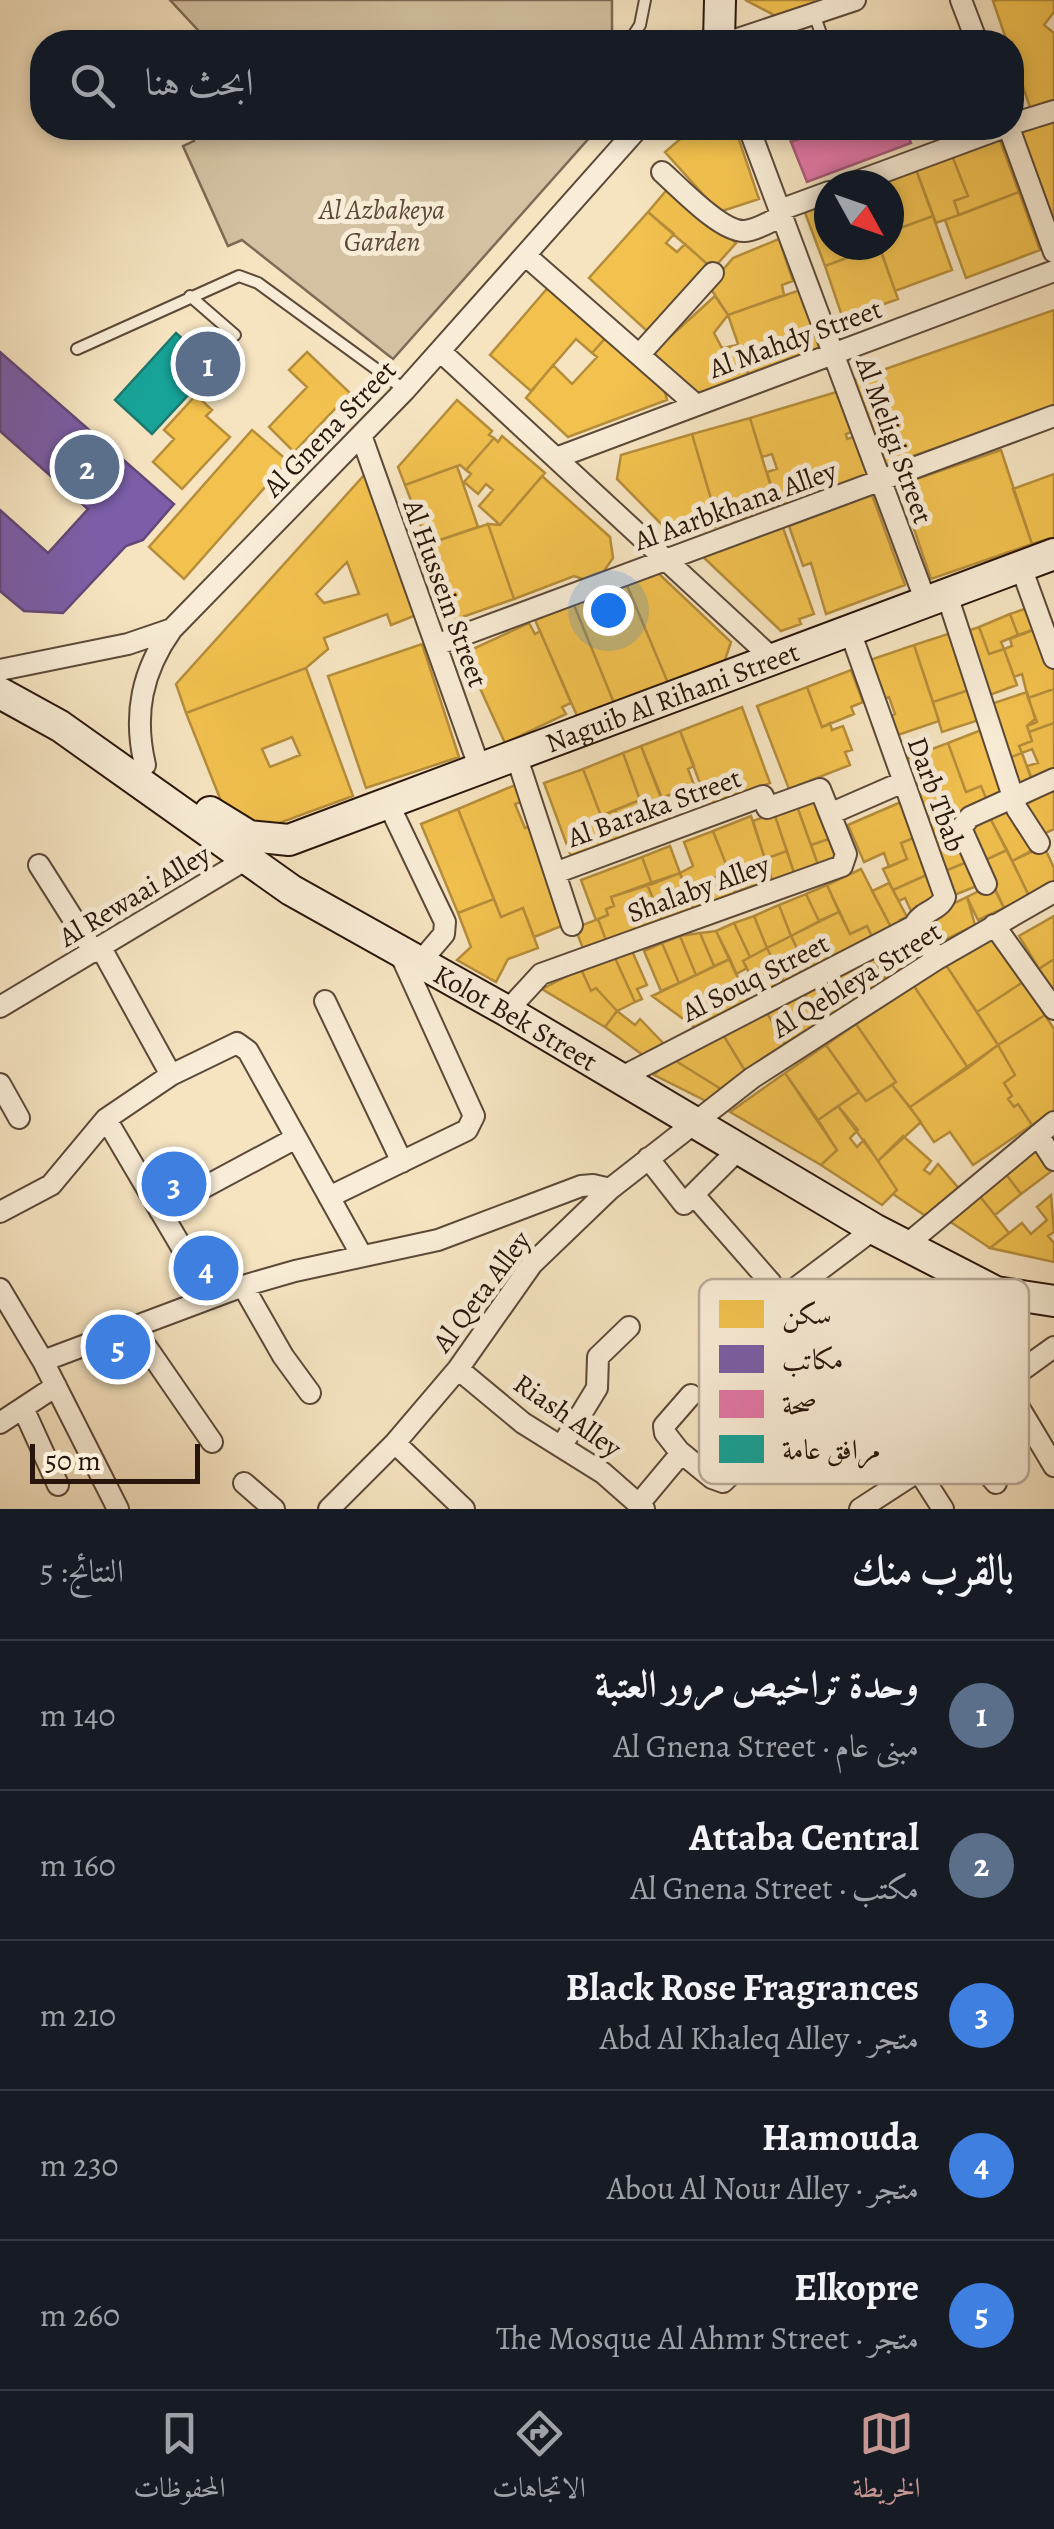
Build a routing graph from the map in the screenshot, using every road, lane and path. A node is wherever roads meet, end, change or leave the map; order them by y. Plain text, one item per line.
1 (645, 0) edge
2 (720, 0) edge
3 (855, 0) edge
4 (960, 0) edge
5 (814, 14) junction
6 (636, 30) edge
7 (719, 30) edge
8 (765, 30) edge
9 (820, 30) edge
10 (972, 30) edge
11 (1054, 111) edge
12 (1024, 121) edge
13 (627, 140) edge
14 (754, 140) edge
15 (970, 140) edge
16 (1013, 140) edge
17 (889, 170) edge
18 (662, 172) dead end
19 (814, 199) edge
20 (781, 213) junction
21 (1054, 252) edge
22 (525, 255) junction
23 (1054, 270) edge
24 (713, 272) dead end
25 (190, 296) junction
26 (235, 335) dead end
27 (76, 349) dead end
28 (440, 351) junction
29 (833, 353) junction
30 (638, 354) junction
31 (405, 390) junction
32 (695, 404) junction
33 (1054, 416) edge
34 (361, 434) junction
35 (556, 458) junction
36 (881, 481) junction
37 (1054, 554) edge
38 (666, 560) junction
39 (1021, 567) junction
40 (936, 599) junction
41 (172, 629) junction
42 (850, 631) junction
43 (436, 645) junction
44 (1054, 658) edge
45 (774, 659) junction
46 (0, 671) edge
47 (0, 692) edge
48 (516, 755) junction
49 (144, 765) junction
50 (480, 769) junction
51 (1054, 779) edge
52 (904, 782) junction
53 (820, 788) joint
54 (1014, 797) junction
55 (388, 804) junction
56 (832, 813) junction
57 (289, 840) junction
58 (1038, 844) dead end
59 (245, 860) junction
60 (39, 866) dead end
61 (555, 873) junction
62 (986, 884) dead end
63 (1054, 892) edge
64 (327, 910) junction
65 (572, 924) dead end
66 (916, 925) junction
67 (994, 925) junction
68 (98, 950) junction
69 (409, 955) junction
70 (937, 960) junction
71 (325, 1000) dead end
72 (0, 1007) edge
73 (1054, 1009) edge
74 (508, 1011) junction
75 (172, 1075) junction
76 (620, 1078) junction
77 (0, 1084) edge
78 (19, 1118) dead end
79 (106, 1120) junction
80 (694, 1123) junction
81 (1046, 1129) edge
82 (296, 1138) junction
83 (738, 1150) junction
84 (648, 1158) junction
85 (1054, 1160) edge
86 (402, 1162) junction
87 (610, 1189) junction
88 (694, 1195) junction
89 (329, 1197) junction
90 (160, 1211) junction
91 (0, 1212) edge
92 (874, 1229) junction
93 (905, 1246) junction
94 (362, 1256) junction
95 (768, 1279) edge
96 (808, 1279) edge
97 (970, 1279) edge
98 (243, 1286) junction
99 (0, 1289) edge
100 (210, 1297) junction
101 (1029, 1297) edge
102 (1054, 1301) edge
103 (132, 1326) junction
104 (628, 1327) dead end
105 (1054, 1346) edge
106 (43, 1361) junction
107 (1029, 1364) edge
108 (458, 1369) junction
109 (56, 1386) junction
110 (310, 1393) dead end
111 (691, 1395) dead end
112 (22, 1408) junction
113 (1029, 1416) edge
114 (0, 1423) edge
115 (1048, 1441) edge
116 (212, 1442) dead end
117 (395, 1443) junction
118 (562, 1447) junction
119 (679, 1451) junction
120 (1054, 1466) edge
121 (699, 1467) edge
122 (244, 1483) dead end
123 (58, 1484) dead end
124 (897, 1484) edge
125 (927, 1484) edge
126 (641, 1507) edge
127 (118, 1509) edge
128 (274, 1509) edge
129 (329, 1509) edge
130 (464, 1509) edge
131 (860, 1509) edge
132 (943, 1509) edge

1 - 6 lane
2 - 7 street
3 - 5 street
4 - 10 street
5 - 8 street
5 - 9 lane
11 - 12 street
13 - 22 street, Al Gnena Street
14 - 20 street, Al Meligi Street
15 - 17 street
16 - 21 street
18 - 20 street
19 - 20 street
20 - 29 street, Al Meligi Street
22 - 28 street, Al Gnena Street
22 - 30 street
23 - 29 street, Al Mahdy Street
24 - 30 street
25 - 26 lane
25 - 27 lane
25 - 31 lane
28 - 31 street, Al Gnena Street
28 - 35 street
29 - 32 street, Al Mahdy Street
29 - 36 street, Al Meligi Street
30 - 32 street
31 - 34 street, Al Gnena Street
32 - 35 street, Al Mahdy Street
33 - 36 street, Al Aarbkhana Alley
34 - 41 street, Al Gnena Street
34 - 43 street, Al Hussein Street
35 - 38 street
36 - 38 street, Al Aarbkhana Alley
36 - 40 street, Al Meligi Street
37 - 39 street, Naguib Al Rihani Street
38 - 43 street, Al Aarbkhana Alley
38 - 45 street
39 - 40 street, Naguib Al Rihani Street
39 - 44 street
40 - 42 street, Naguib Al Rihani Street
40 - 54 street, Al Meligi Street
41 - 46 street, Al Gnena Street
41 - 49 street
42 - 45 street, Naguib Al Rihani Street
42 - 52 street, Darb Tbab
43 - 50 street, Al Hussein Street
45 - 48 street, Naguib Al Rihani Street
46 - 49 street
47 - 59 street, Kolot Bek Street
48 - 50 street, Naguib Al Rihani Street
48 - 61 street
49 - 57 street
50 - 55 street, Naguib Al Rihani Street
51 - 54 street
52 - 56 street
52 - 66 street, Darb Tbab
53 - 56 street, Shalaby Alley
53 - 61 street, Al Baraka Street
54 - 58 street, Al Meligi Street
54 - 62 street
55 - 57 street, Naguib Al Rihani Street
55 - 69 street
56 - 74 street, Shalaby Alley
57 - 64 street
59 - 64 street, Kolot Bek Street
59 - 68 street, Al Rewaai Alley
60 - 68 street
61 - 65 street
63 - 67 street, Al Qebleya Street
64 - 69 street, Kolot Bek Street
66 - 70 street
66 - 76 street, Al Souq Street
67 - 70 street, Al Qebleya Street
67 - 73 street
68 - 72 street, Al Rewaai Alley
68 - 75 street
69 - 74 street, Kolot Bek Street
69 - 86 street
70 - 80 street, Al Qebleya Street
71 - 86 street
74 - 76 street, Kolot Bek Street
75 - 79 street
75 - 82 street
76 - 80 street, Kolot Bek Street
77 - 78 street
79 - 90 street
79 - 91 street
80 - 83 street, Kolot Bek Street
80 - 84 street, Al Qeta Alley
81 - 85 street
81 - 93 street
82 - 89 street
82 - 90 street
83 - 88 street
83 - 92 street, Kolot Bek Street
84 - 87 street, Al Qeta Alley
84 - 88 street
86 - 89 street
87 - 94 street
87 - 108 street, Al Qeta Alley
88 - 95 street
89 - 94 street
90 - 100 street
92 - 93 street, Kolot Bek Street
92 - 96 street
93 - 97 street, Kolot Bek Street
94 - 98 street
98 - 100 street
98 - 110 street
99 - 106 street
100 - 103 street
101 - 102 street, Kolot Bek Street
103 - 106 street
103 - 116 street
104 - 118 street
105 - 107 street
106 - 109 street
108 - 117 street, Al Qeta Alley
108 - 118 street, Riash Alley
109 - 112 street
109 - 127 street
111 - 119 street
112 - 114 street
112 - 123 street
113 - 115 street
115 - 120 street
117 - 129 street, Al Qeta Alley
117 - 130 street
118 - 126 street, Riash Alley
119 - 121 street
119 - 126 street
122 - 128 street
124 - 131 street
125 - 132 street

